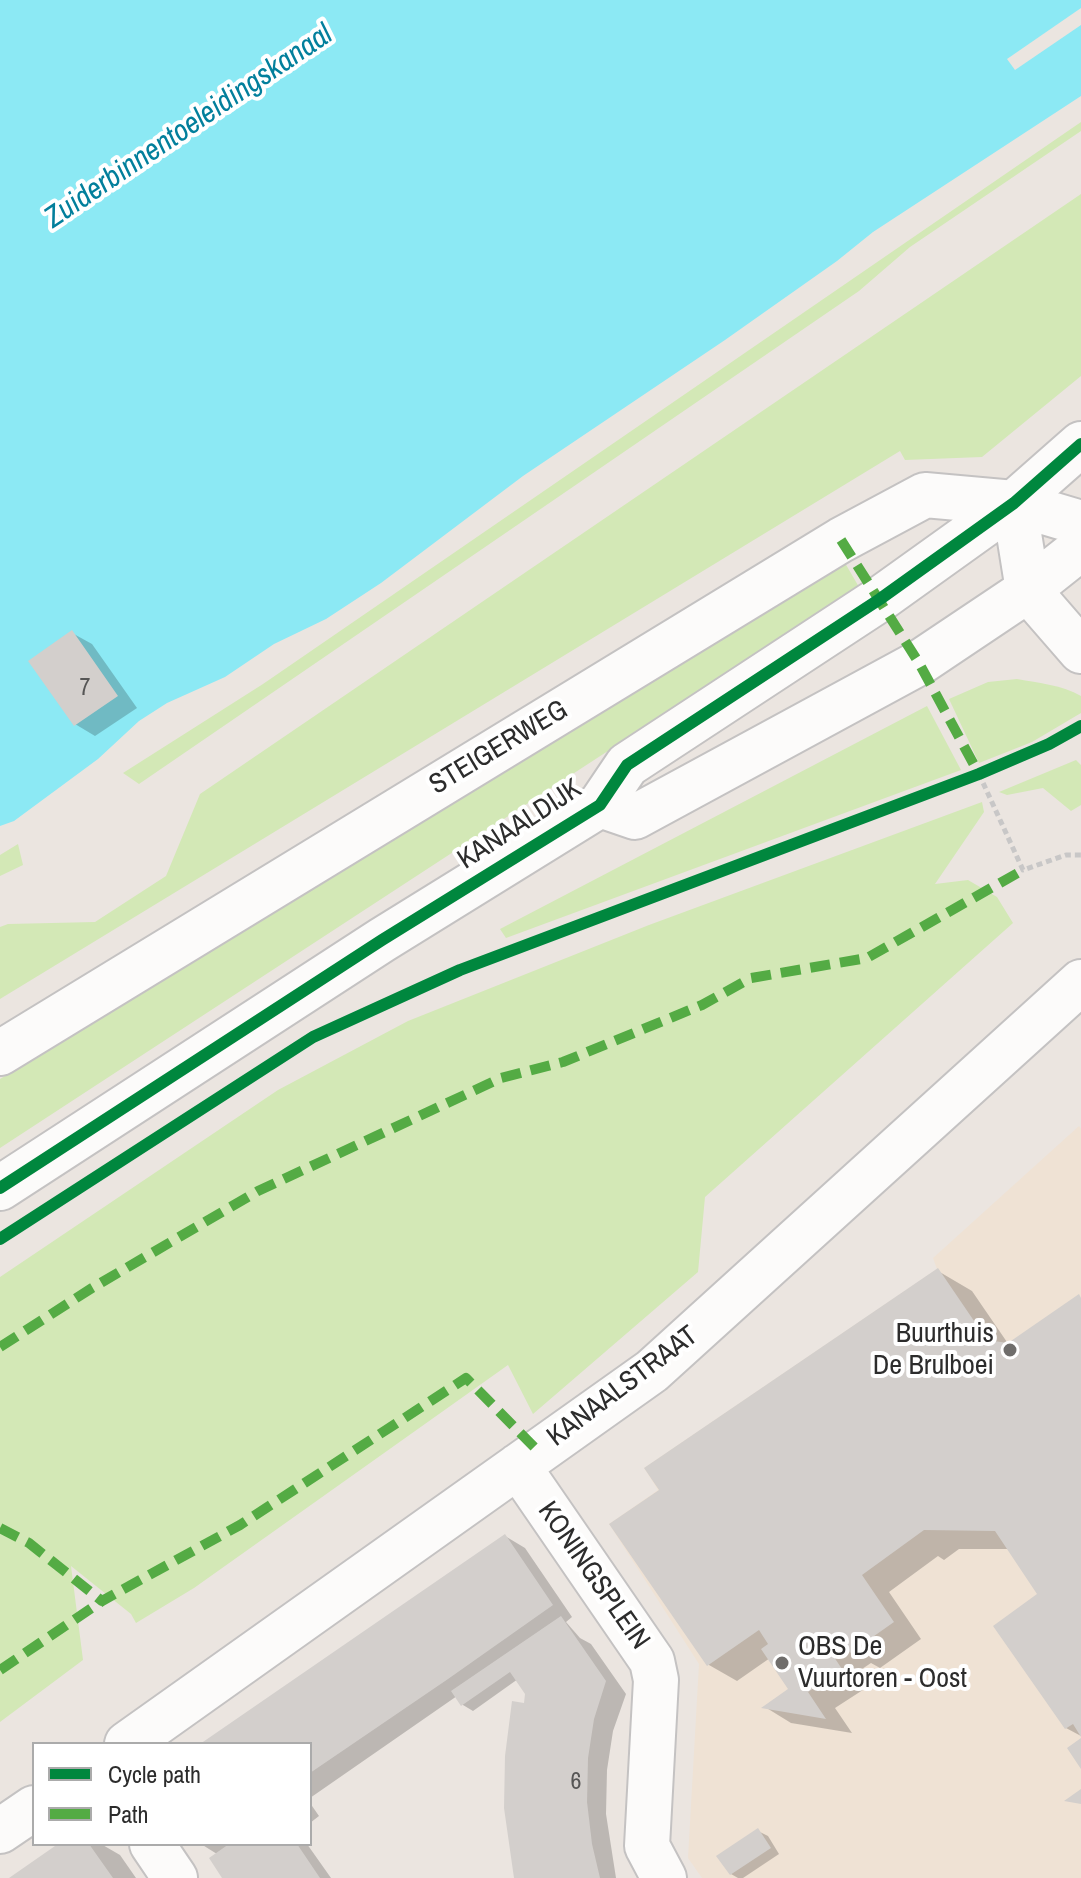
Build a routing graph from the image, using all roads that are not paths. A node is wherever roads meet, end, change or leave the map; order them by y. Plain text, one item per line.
1 (1081, 444) edge
2 (1014, 503) junction
3 (1081, 523) edge
4 (1081, 548) edge
5 (1028, 590) junction
6 (1081, 651) edge
7 (600, 805) junction
8 (1081, 982) edge
9 (0, 1053) edge
10 (0, 1188) edge
11 (518, 1466) junction
12 (130, 1742) edge
13 (32, 1809) edge
14 (0, 1831) edge
15 (153, 1846) edge
16 (175, 1878) edge
17 (664, 1878) edge

1 - 2 street, KANAALDIJK
2 - 3 street, STEIGERWEG
2 - 5 street
2 - 7 street, KANAALDIJK
2 - 9 street, STEIGERWEG
4 - 5 street, KANAALDIJK
5 - 6 street
5 - 7 street, KANAALDIJK
7 - 10 street, KANAALDIJK
8 - 11 street, KANAALSTRAAT
11 - 12 street, KANAALSTRAAT
11 - 17 street, KONINGSPLEIN
13 - 14 street
15 - 16 street

